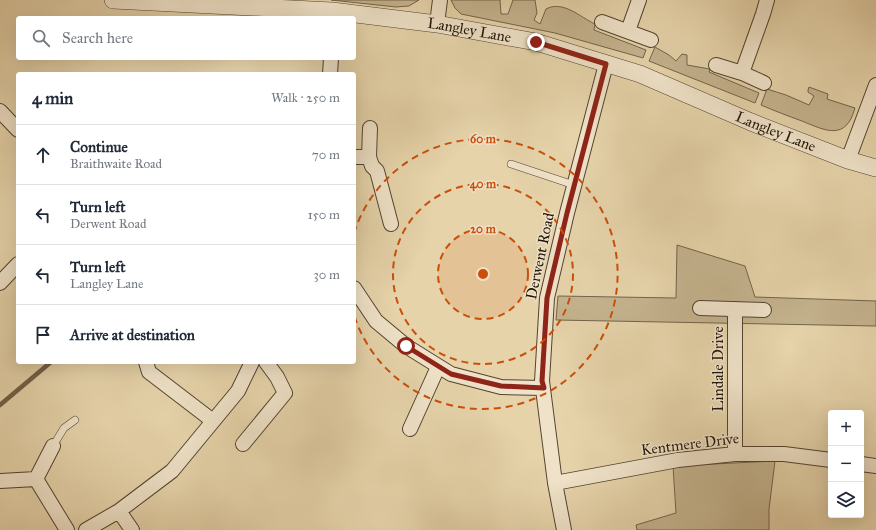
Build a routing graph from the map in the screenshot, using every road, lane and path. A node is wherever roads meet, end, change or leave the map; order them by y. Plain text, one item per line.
1 (113, 0) edge
2 (440, 0) edge
3 (639, 0) edge
4 (767, 0) edge
5 (288, 4) edge
6 (332, 14) edge
7 (353, 16) edge
8 (356, 16) edge
9 (602, 22) dead end
10 (437, 24) junction
11 (628, 31) junction
12 (651, 40) dead end
13 (331, 60) edge
14 (606, 64) junction
15 (716, 65) dead end
16 (330, 72) edge
17 (742, 73) junction
18 (764, 83) dead end
19 (876, 85) edge
20 (0, 111) edge
21 (16, 128) edge
22 (370, 128) dead end
23 (356, 157) edge
24 (369, 157) junction
25 (848, 160) junction
26 (511, 164) dead end
27 (876, 168) edge
28 (574, 185) junction
29 (391, 224) dead end
30 (16, 266) edge
31 (0, 283) edge
32 (356, 291) edge
33 (700, 308) dead end
34 (735, 309) junction
35 (764, 310) dead end
36 (147, 364) edge
37 (251, 364) edge
38 (267, 364) edge
39 (438, 367) junction
40 (544, 388) junction
41 (75, 420) dead end
42 (212, 421) junction
43 (410, 429) dead end
44 (243, 444) dead end
45 (53, 446) joint
46 (735, 454) junction
47 (828, 460) edge
48 (864, 464) edge
49 (876, 466) edge
50 (36, 479) junction
51 (0, 481) edge
52 (555, 483) junction
53 (119, 511) junction
54 (67, 530) edge
55 (86, 530) edge
56 (132, 530) edge
57 (564, 530) edge

1 - 5 street, Langley Lane
2 - 10 street
3 - 11 street
4 - 17 street
5 - 6 street, Langley Lane
6 - 7 street, Langley Lane
8 - 10 street, Langley Lane
9 - 11 street
10 - 14 street, Langley Lane
11 - 12 street
13 - 16 street
14 - 25 street, Langley Lane
14 - 28 street, Derwent Road
15 - 17 street
17 - 18 street
19 - 25 street
20 - 21 street
22 - 24 street
23 - 24 street
24 - 29 street
25 - 27 street, Langley Lane
26 - 28 lane
28 - 40 street, Derwent Road
30 - 31 street
32 - 39 street
33 - 34 street
34 - 35 street
34 - 46 street, Lindale Drive
36 - 42 street
37 - 42 street
38 - 44 street
39 - 40 street
39 - 43 street
40 - 52 street, Derwent Road
41 - 45 lane
42 - 53 street
45 - 50 street
46 - 47 street, Kentmere Drive
46 - 52 street, Kentmere Drive
48 - 49 street
50 - 51 street
50 - 54 street
52 - 57 street, Derwent Road
53 - 55 street
53 - 56 street

